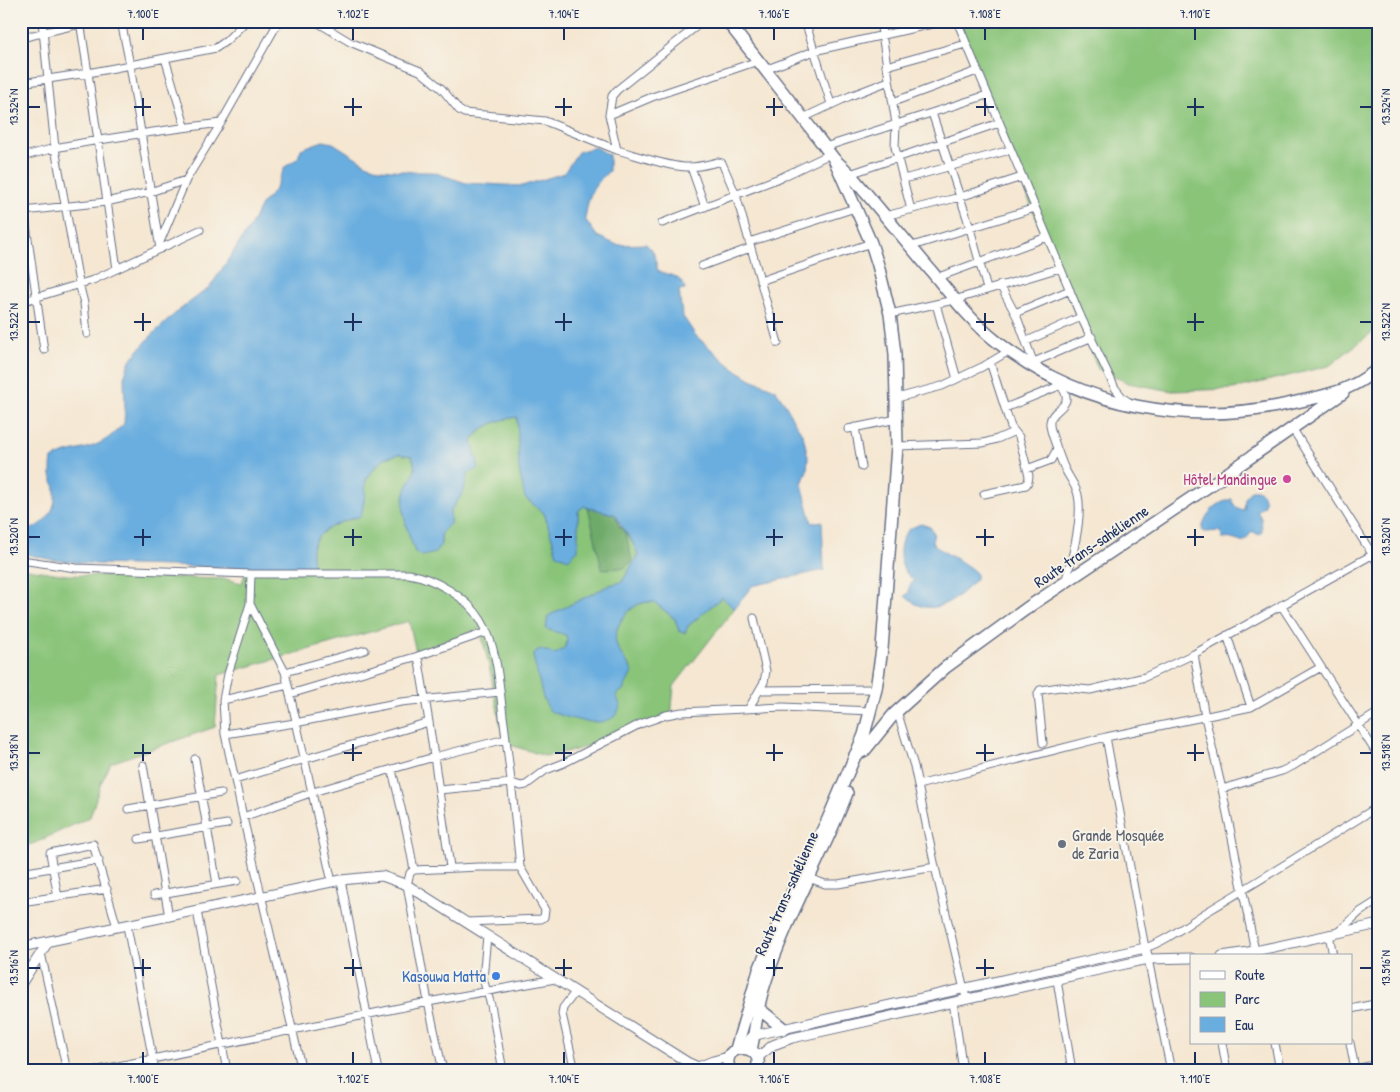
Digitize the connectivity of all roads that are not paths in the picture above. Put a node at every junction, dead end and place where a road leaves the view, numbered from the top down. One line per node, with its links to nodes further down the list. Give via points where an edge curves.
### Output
1 (42, 21): 14 (street)
2 (92, 21): 13 (street)
3 (121, 21): 20 (street)
4 (246, 21): 19 (street, via 216,48)
5 (279, 21): 34 (street)
6 (315, 21): 42 (street, via 350,42 420,71 434,80 464,113 545,121)
7 (703, 21): 32 (street, via 617,90 612,96)
8 (806, 21): 18 (street)
9 (880, 21): 15 (street)
10 (945, 21): 15 (street)
11 (957, 21): 17 (street)
12 (730, 22): 21 (highway)
13 (80, 23): 14 (street); 24 (street)
14 (43, 34): 16 (street); 25 (street)
15 (882, 34): 18 (street); 22 (street)
16 (21, 38)
17 (966, 44): 22 (street); 23 (street)
18 (814, 50): 21 (street); 30 (street)
19 (165, 58): 20 (street); 37 (street)
20 (130, 65): 24 (street); 38 (street)
21 (761, 65): 32 (street, via 652,97); 33 (highway)
22 (886, 66): 26 (street)
23 (977, 71): 28 (street); 29 (street)
24 (88, 73): 25 (street); 39 (street)
25 (47, 79): 27 (street); 41 (street)
26 (889, 80): 29 (street); 30 (street)
27 (21, 83)
28 (987, 95): 31 (street); 35 (street)
29 (893, 102): 36 (street)
30 (831, 104): 33 (street)
31 (932, 113): 36 (street); 40 (street)
32 (609, 115): 42 (street)
33 (803, 118): 44 (highway)
34 (221, 123): 37 (street); 52 (street)
35 (999, 123): 40 (street); 43 (street)
36 (896, 124): 44 (street); 45 (street)
37 (185, 126): 38 (street)
38 (141, 133): 39 (street); 54 (street)
39 (97, 140): 41 (street); 57 (street)
40 (942, 142): 45 (street); 47 (street)
41 (55, 148): 46 (street); 59 (street)
42 (617, 150): 48 (street)
43 (1010, 150): 47 (street); 50 (street)
44 (830, 153): 49 (highway); 55 (street, via 782,178); 60 (highway, Route trans-sahélienne)
45 (897, 156): 49 (street); 51 (street)
46 (21, 157)
47 (950, 166): 51 (street); 56 (street)
48 (691, 167): 55 (street, via 721,162); 58 (street)
49 (850, 174): 64 (highway)
50 (1022, 177): 56 (street); 61 (street)
51 (904, 179): 62 (street)
52 (186, 180): 54 (street); 71 (street)
53 (21, 184): 63 (street)
54 (150, 192): 57 (street); 71 (street)
55 (736, 196): 58 (street); 70 (street)
56 (960, 197): 62 (street); 66 (street)
57 (106, 202): 59 (street); 75 (street)
58 (705, 207): 65 (street)
59 (65, 208): 63 (street); 79 (street)
60 (855, 208): 69 (highway, Route trans-sahélienne); 70 (street)
61 (1034, 208): 66 (street); 68 (street)
62 (912, 210): 64 (street)
63 (23, 212): 83 (street)
64 (885, 216): 72 (highway)
65 (662, 223)
66 (970, 227): 72 (street); 73 (street)
67 (200, 230): 71 (street)
68 (1047, 237): 73 (street); 76 (street)
69 (870, 243): 78 (street); 88 (highway, Route trans-sahélienne)
70 (750, 245): 74 (street); 78 (street)
71 (160, 246): 75 (street)
72 (910, 247): 77 (highway)
73 (979, 262): 77 (street); 81 (street)
74 (702, 266)
75 (117, 268): 79 (street)
76 (1060, 268): 80 (street); 82 (street)
77 (936, 278): 84 (highway)
78 (760, 281): 93 (street)
79 (79, 283): 83 (street); 90 (street)
80 (1000, 285): 81 (street); 87 (street)
81 (987, 289): 84 (street)
82 (1070, 290): 87 (street); 89 (street)
83 (36, 298): 85 (street); 94 (street)
84 (954, 300): 86 (street); 95 (highway)
85 (21, 302)
86 (936, 304): 88 (street); 99 (street)
87 (1015, 313): 92 (street)
88 (890, 314): 102 (highway, Route trans-sahélienne)
89 (1081, 317): 91 (street); 92 (street)
90 (87, 334)
91 (1092, 337): 97 (street); 103 (street, via 1114,388)
92 (1027, 342): 97 (street)
93 (778, 343)
94 (44, 350)
95 (1009, 351): 96 (street); 97 (highway)
96 (990, 362): 99 (street); 104 (street)
97 (1034, 365): 100 (highway)
98 (1379, 369): 101 (highway, Route trans-sahélienne)
99 (957, 379): 102 (street)
100 (1062, 384): 103 (highway); 104 (street); 109 (street, via 1065,403 1050,422)
101 (1353, 386): 103 (highway, via 1300,402 1238,413 1209,414); 106 (highway, Route trans-sahélienne)
102 (897, 398): 105 (highway, Route trans-sahélienne)
103 (1138, 407)
104 (1005, 408): 107 (street)
105 (897, 420): 108 (highway, Route trans-sahélienne); 110 (street, via 851,428)
106 (1292, 428): 113 (street); 117 (highway, Route trans-sahélienne)
107 (1013, 432): 108 (street, via 983,442); 111 (street, via 1018,437)
108 (898, 446): 129 (highway, Route trans-sahélienne, via 886,607)
109 (1057, 449): 111 (street, via 1052,460); 117 (street, via 1076,488 1078,500 1076,533)
110 (862, 467)
111 (1027, 469): 112 (street, via 1026,485)
112 (984, 494)
113 (1376, 553): 115 (street); 119 (street)
114 (21, 560): 116 (street, via 76,568)
115 (1379, 565)
116 (251, 574): 118 (street); 121 (street, via 422,576 466,604)
117 (1064, 583): 138 (highway, Route trans-sahélienne, via 946,667)
118 (250, 604): 127 (street); 133 (street)
119 (1281, 604): 122 (street); 126 (street)
120 (754, 618): 130 (street, via 766,671)
121 (487, 632): 125 (street); 131 (street, via 495,657)
122 (1227, 635): 124 (street); 135 (street)
123 (365, 650): 127 (street)
124 (1194, 654): 140 (street); 147 (street, via 1126,683 1090,690 1060,687 1040,690)
125 (418, 656): 132 (street); 134 (street)
126 (1322, 668): 135 (street); 143 (street)
127 (285, 672): 128 (street)
128 (288, 685): 132 (street); 133 (street)
129 (876, 689): 130 (street); 137 (highway, Route trans-sahélienne)
130 (760, 690): 136 (street)
131 (500, 692): 134 (street); 146 (street)
132 (290, 694): 142 (street)
133 (223, 700): 144 (street)
134 (426, 700): 141 (street); 142 (street, via 381,705)
135 (1251, 707): 140 (street)
136 (749, 708): 137 (street); 156 (street, via 682,712 655,718 546,770 526,785)
137 (871, 711): 148 (highway, Route trans-sahélienne)
138 (897, 711): 148 (highway, Route trans-sahélienne); 157 (street)
139 (1379, 712): 143 (street)
140 (1205, 717): 145 (street); 158 (street)
141 (428, 722): 149 (street); 152 (street)
142 (296, 723): 144 (street); 152 (street)
143 (1359, 725): 150 (street); 158 (street, via 1282,772)
144 (225, 734): 155 (street)
145 (1106, 737): 157 (street); 202 (street)
146 (506, 739): 149 (street); 156 (street)
147 (1043, 744)
148 (859, 753): 178 (highway, Route trans-sahélienne)
149 (434, 757): 154 (street); 159 (street)
150 (1379, 757)
151 (195, 759): 162 (street)
152 (304, 759): 155 (street); 160 (street)
153 (143, 765): 163 (street)
154 (392, 770): 160 (street); 176 (street)
155 (235, 780): 166 (street)
156 (512, 782): 159 (street); 173 (street)
157 (918, 785): 174 (street)
158 (1222, 789): 184 (street)
159 (440, 790): 172 (street)
160 (313, 792): 166 (street); 180 (street)
161 (221, 794): 162 (street)
162 (202, 796): 163 (street); 168 (street)
163 (150, 805): 165 (street); 169 (street)
164 (1379, 806): 184 (street)
165 (128, 809)
166 (243, 818): 188 (street)
167 (227, 824): 168 (street)
168 (208, 828): 169 (street); 181 (street)
169 (155, 836): 170 (street); 185 (street)
170 (139, 839)
171 (99, 860): 175 (street); 175 (street, via 95,845 91,843 52,851 49,854); 183 (street)
172 (450, 867): 173 (street); 176 (street)
173 (520, 867): 193 (street, via 544,910 544,918)
174 (935, 867): 178 (street, via 838,884 825,884); 213 (street)
175 (52, 868): 177 (street); 187 (street)
176 (414, 870): 182 (street)
177 (21, 873)
178 (805, 877): 217 (highway, Route trans-sahélienne); 229 (highway, Route trans-sahélienne, via 790,897 759,970)
179 (237, 881): 181 (street)
180 (336, 881): 182 (street, via 382,876); 188 (street); 219 (street)
181 (217, 884): 185 (street)
182 (407, 885): 193 (street); 214 (street)
183 (107, 889): 187 (street); 196 (street)
184 (1243, 891): 202 (street, via 1160,944); 204 (street)
185 (165, 894): 186 (street); 192 (street)
186 (154, 895)
187 (58, 897): 190 (street)
188 (261, 898): 191 (street); 221 (street)
189 (1379, 900): 197 (street)
190 (21, 902)
191 (197, 911): 192 (street); 226 (street)
192 (169, 917): 195 (street)
193 (467, 922): 199 (street)
194 (1379, 924): 197 (street)
195 (127, 926): 196 (street); 228 (street)
196 (117, 927): 200 (street)
197 (1338, 932): 198 (street)
198 (1328, 934): 204 (street); 205 (street)
199 (488, 936): 208 (street); 211 (street, via 483,970)
200 (48, 942): 201 (street); 203 (street)
201 (21, 947)
202 (1145, 948): 207 (street); 213 (street)
203 (41, 953): 210 (street); 233 (street)
204 (1256, 954)
205 (1333, 954)
206 (1190, 958): 207 (street)
207 (1148, 959): 209 (street); 246 (street)
208 (555, 979): 211 (street); 212 (street)
209 (1057, 980): 213 (street); 245 (street)
210 (21, 984)
211 (487, 991): 214 (street); 240 (street)
212 (576, 991): 232 (street); 241 (street, via 562,1014)
213 (965, 994): 215 (street); 220 (street)
214 (428, 1002): 219 (street); 239 (street)
215 (952, 1002): 227 (street, via 780,1042); 244 (street)
216 (1379, 1003): 218 (street)
217 (758, 1008): 220 (highway); 222 (highway, Route trans-sahélienne)
218 (1352, 1009)
219 (367, 1016): 221 (street); 238 (street)
220 (784, 1029): 222 (street)
221 (294, 1030): 226 (street); 237 (street)
222 (754, 1036): 227 (highway, Route trans-sahélienne); 229 (street)
223 (1222, 1044): 247 (street)
224 (1275, 1044): 248 (street)
225 (1350, 1044): 231 (street)
226 (222, 1045): 228 (street); 236 (street)
227 (754, 1054): 229 (highway, via 743,1048); 243 (highway, Route trans-sahélienne, via 758,1063)
228 (153, 1058): 234 (street); 235 (street)
229 (731, 1062): 232 (street, via 713,1061); 242 (street)
230 (1379, 1064): 231 (street)
231 (1356, 1068): 249 (street)
232 (702, 1069)
233 (67, 1071)
234 (94, 1071)
235 (156, 1071)
236 (227, 1071)
237 (302, 1071)
238 (378, 1071)
239 (443, 1071)
240 (503, 1071)
241 (575, 1071)
242 (716, 1071)
243 (756, 1071)
244 (963, 1071)
245 (1072, 1071)
246 (1172, 1071)
247 (1227, 1071)
248 (1280, 1071)
249 (1345, 1071)

